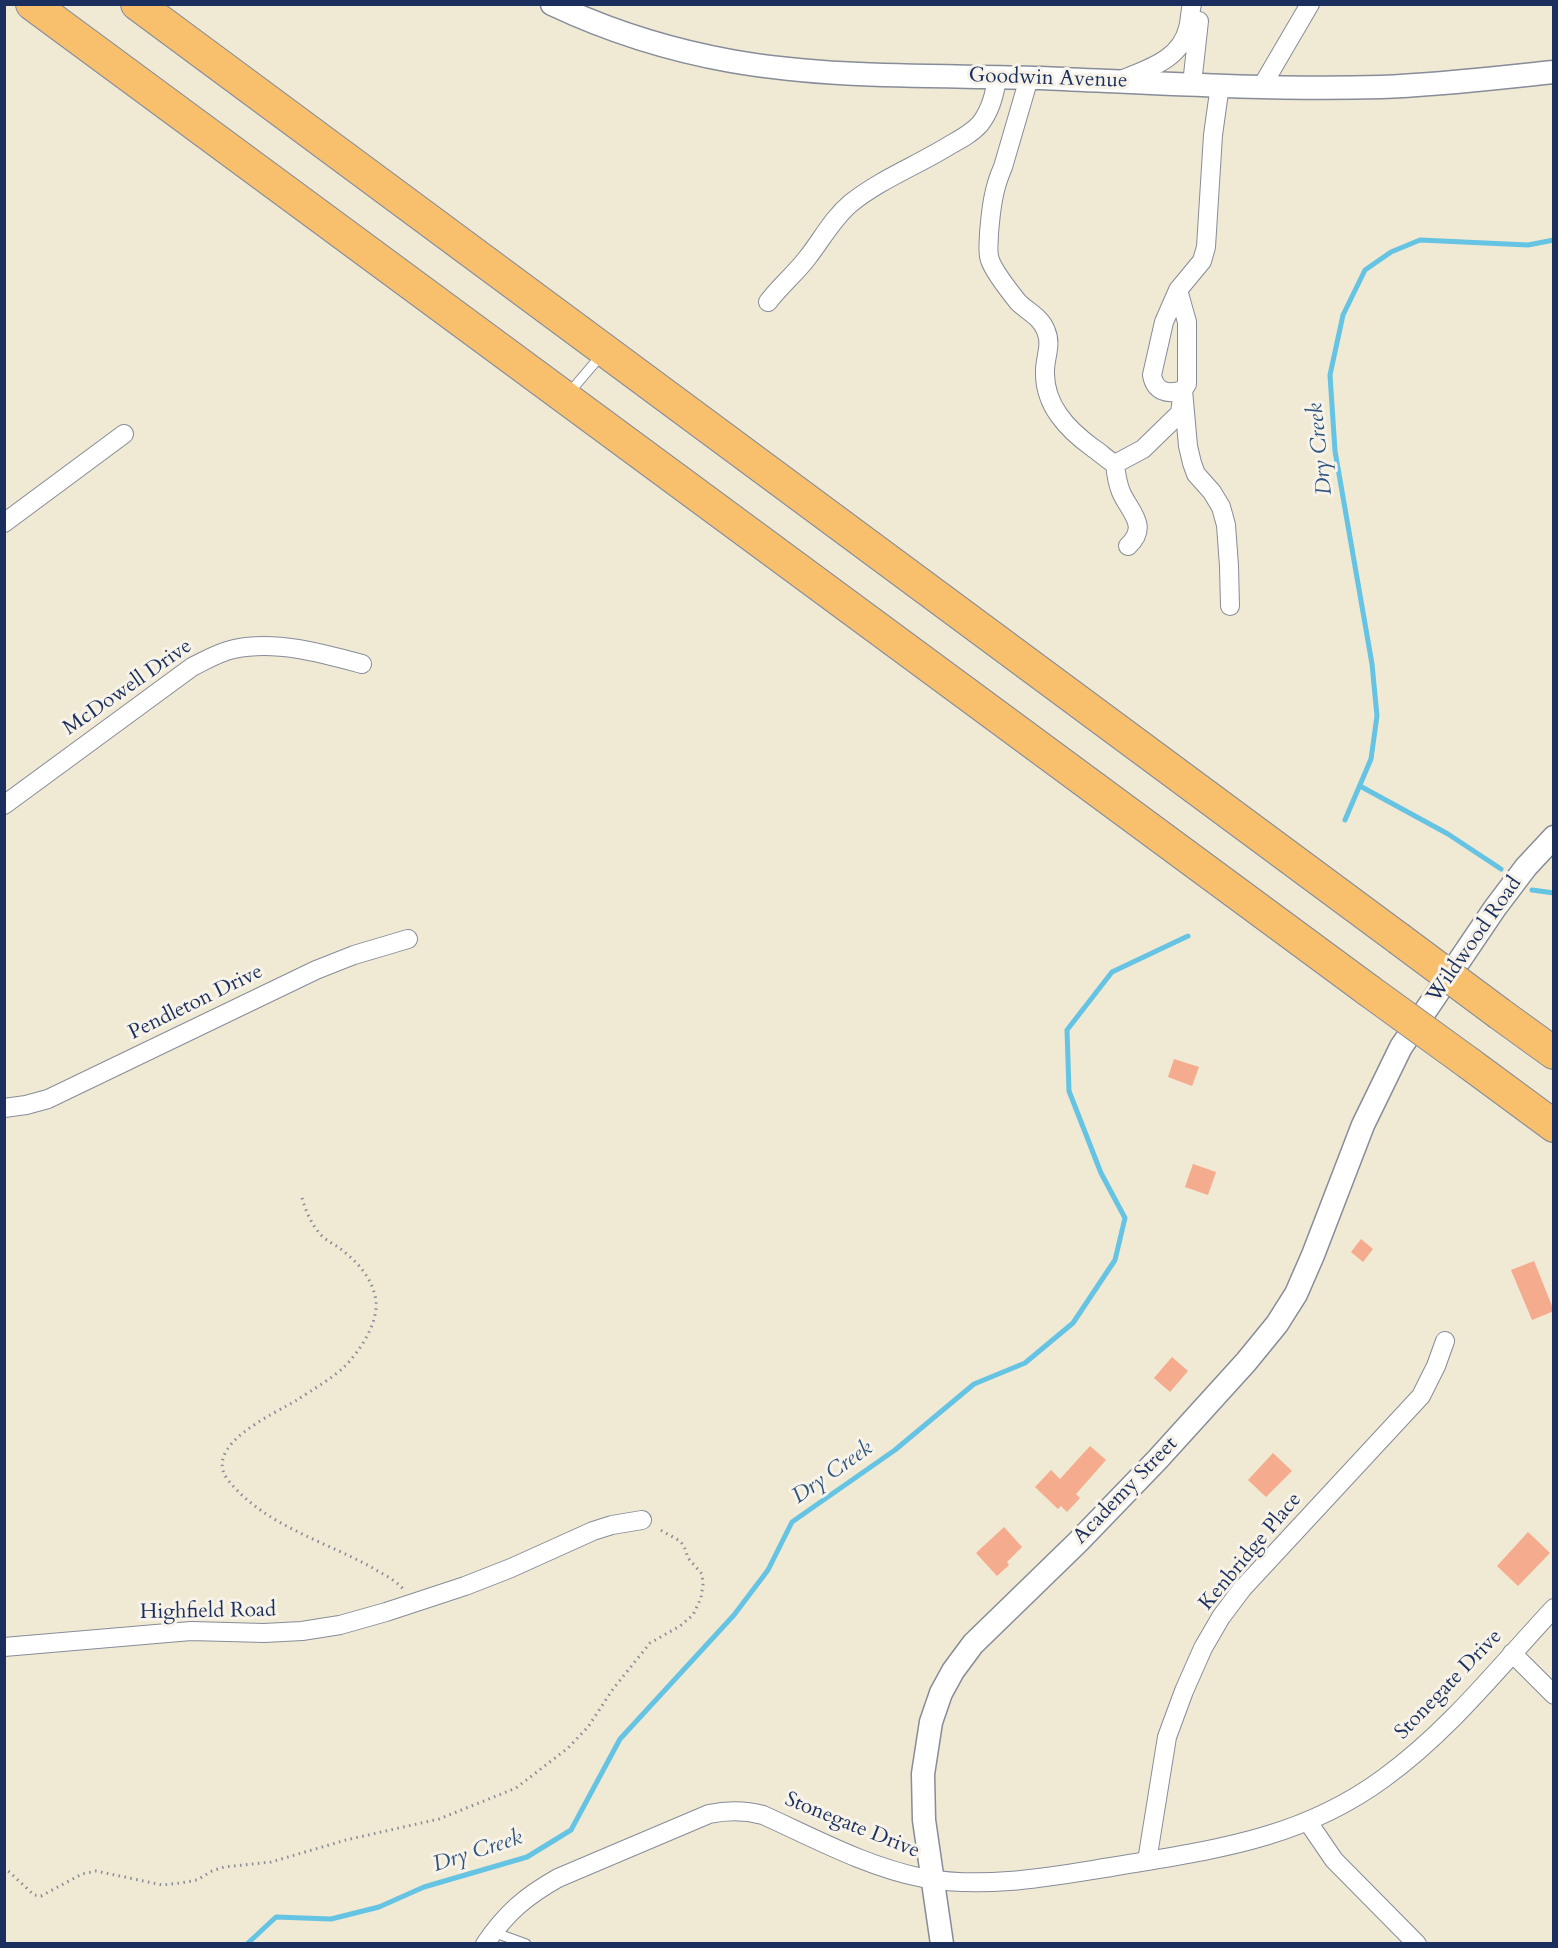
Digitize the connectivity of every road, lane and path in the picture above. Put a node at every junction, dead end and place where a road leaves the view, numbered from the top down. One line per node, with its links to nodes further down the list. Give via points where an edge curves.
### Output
1 (137, 4): 16 (highway)
2 (552, 4): 8 (street, Goodwin Avenue, via 631,36 731,62 843,73)
3 (1191, 4): 10 (street, via 1188,29 1175,52 1163,62)
4 (1201, 4): 11 (street)
5 (1310, 4): 13 (street)
6 (36, 8): 18 (highway)
7 (1554, 72): 13 (street, Goodwin Avenue, via 1415,86)
8 (997, 77): 9 (street, Goodwin Avenue); 15 (street, via 989,110 969,134 871,188 850,204)
9 (1029, 78): 10 (street, Goodwin Avenue); 20 (street, via 992,199 990,261 1047,333 1045,386 1050,403 1080,439)
10 (1117, 81): 11 (street, Goodwin Avenue)
11 (1192, 84): 12 (street, Goodwin Avenue)
12 (1220, 85): 13 (street, Goodwin Avenue); 14 (street, via 1206,246 1202,261)
13 (1262, 86)
14 (1178, 290): 17 (street, via 1186,322 1187,384); 17 (street, via 1164,322 1152,375 1157,388 1166,393)
15 (768, 302)
16 (605, 351): 18 (lane); 29 (highway, bridge)
17 (1183, 390): 20 (street, via 1180,413 1143,449); 23 (street, via 1192,463 1221,507 1226,525)
18 (565, 398): 31 (highway, bridge)
19 (124, 434): 21 (street)
20 (1115, 464): 22 (street, via 1122,494 1138,526)
21 (4, 523)
22 (1128, 546)
23 (1230, 606)
24 (362, 664): 25 (street, McDowell Drive, via 295,649 256,646 212,656)
25 (4, 805)
26 (1554, 837): 28 (street, Wildwood Road, via 1495,908)
27 (408, 939): 30 (street, Pendleton Drive, via 316,970 48,1100)
28 (1401, 1047): 43 (street, Academy Street, via 1363,1125 1296,1294 1277,1324 1158,1459 973,1644 953,1671 941,1693 926,1743 924,1820)
29 (1554, 1053)
30 (4, 1108)
31 (1554, 1125)
32 (302, 1198): 35 (path, via 315,1228 367,1276 375,1291 375,1316 360,1348 345,1366 237,1438 224,1458 223,1468 226,1478 266,1514 294,1532 354,1557 397,1582)
33 (1445, 1341): 41 (street, Kenbridge Place, via 1421,1396 1242,1589 1203,1648 1167,1737)
34 (642, 1520): 35 (street, Highfield Road, via 593,1531 511,1568); 42 (path, via 680,1540 688,1558 702,1574 701,1598 693,1615 650,1643 568,1748 516,1788 439,1819 271,1862 224,1867 181,1884 162,1885 96,1871 82,1874 41,1896 34,1895)
35 (410, 1604): 37 (street, Highfield Road, via 340,1625 302,1631 191,1631)
36 (1554, 1608): 38 (street, Stonegate Drive)
37 (4, 1647)
38 (1512, 1653): 39 (street); 40 (street, Stonegate Drive, via 1448,1724 1416,1753 1383,1779)
39 (1554, 1695)
40 (1308, 1822): 41 (street, Stonegate Drive, via 1229,1847); 47 (street, via 1334,1860)
41 (1148, 1861): 43 (street, Stonegate Drive, via 1028,1880 958,1883)
42 (4, 1867)
43 (932, 1879): 44 (street, Stonegate Drive, via 878,1865 763,1815 728,1810 709,1814 558,1878 518,1904); 46 (street, Academy Street)
44 (489, 1938): 45 (lane)
45 (526, 1944)
46 (942, 1944)
47 (1417, 1944)

